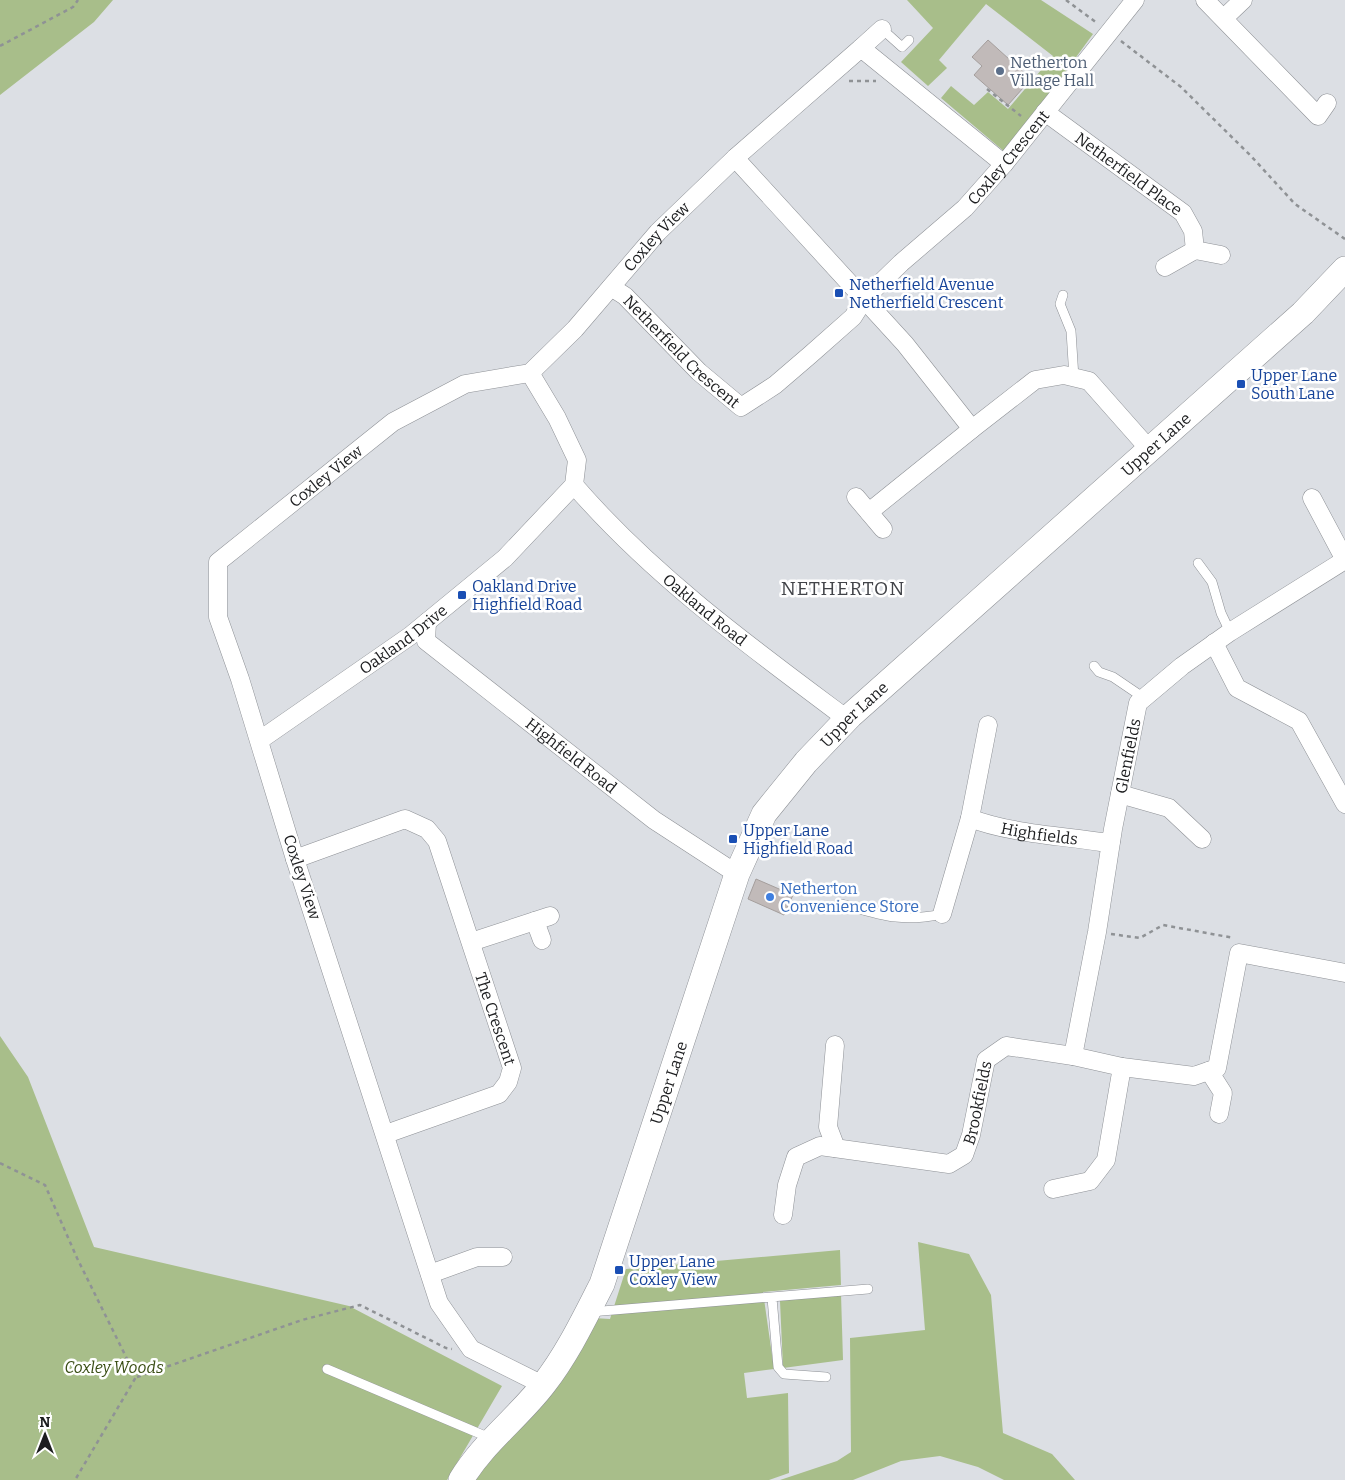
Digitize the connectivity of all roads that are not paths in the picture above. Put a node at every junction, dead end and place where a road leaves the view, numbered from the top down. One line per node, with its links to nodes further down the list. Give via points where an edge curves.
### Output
1 (1135, 0): 9 (street, Coxley Crescent)
2 (1205, 0): 4 (street)
3 (1243, 0): 4 (street)
4 (1224, 18): 8 (street, via 1318,116)
5 (882, 29): 6 (lane, via 902,47); 7 (street, Coxley View)
6 (909, 40)
7 (861, 48): 10 (street, Coxley View); 11 (street)
8 (1327, 103)
9 (1045, 112): 11 (street, Coxley Crescent); 12 (street, Netherfield Place, via 1183,213 1193,231)
10 (735, 158): 16 (street, Coxley View, via 658,232); 18 (street)
11 (1004, 164): 18 (street, Coxley Crescent, via 965,208)
12 (1195, 250): 13 (street); 14 (street)
13 (1221, 255)
14 (1165, 267)
15 (1345, 269): 22 (main road, Upper Lane, via 1303,313)
16 (611, 287): 18 (street, Netherfield Crescent, via 625,296 699,372 741,407 775,385 810,355 853,317); 19 (street, Coxley View, via 575,329)
17 (1063, 295): 20 (lane, via 1060,304 1071,331)
18 (865, 298): 21 (street)
19 (530, 373): 23 (street, via 557,418 576,460); 37 (street, Coxley View, via 465,384 393,422 218,562 218,616)
20 (1074, 378): 21 (street, via 1064,375 1035,380); 22 (street, via 1089,381)
21 (972, 429): 26 (street)
22 (1150, 450): 35 (main road, Upper Lane)
23 (574, 485): 30 (street, Oakland Drive, via 505,558); 35 (street, Oakland Road, via 639,553 730,632 839,713)
24 (856, 497): 26 (street)
25 (1312, 498): 28 (street)
26 (869, 512): 27 (street)
27 (884, 529)
28 (1345, 560): 31 (street, Glenfields)
29 (1198, 563): 31 (lane, via 1212,582)
30 (427, 622): 37 (street, Oakland Drive); 44 (street, Highfield Road, via 426,641 654,820)
31 (1230, 632): 32 (street, Glenfields)
32 (1214, 643): 34 (street, Glenfields); 39 (street, via 1237,688 1299,721)
33 (1094, 666): 34 (lane)
34 (1144, 698): 38 (street, Glenfields, via 1138,703)
35 (850, 716): 44 (main road, Upper Lane, via 806,762 764,814)
36 (988, 725): 40 (street)
37 (260, 740): 43 (street, Coxley View)
38 (1120, 794): 41 (street, via 1169,808); 42 (street, Glenfields)
39 (1345, 804)
40 (970, 818): 42 (street, Highfields, via 1031,831); 46 (street)
41 (1202, 839)
42 (1111, 841): 51 (street, Glenfields, via 1098,932)
43 (296, 859): 48 (street, The Crescent, via 405,819 426,829 437,841); 55 (street, Coxley View)
44 (737, 874): 63 (main road, Upper Lane, via 608,1271)
45 (842, 904): 46 (lane, via 895,918 927,918)
46 (942, 914)
47 (542, 940): 48 (street, via 543,919)
48 (471, 942): 55 (street, The Crescent, via 512,1068 508,1082 499,1094)
49 (1345, 973): 53 (street, via 1239,954 1216,1068)
50 (835, 1045): 56 (street, via 828,1127)
51 (1073, 1056): 52 (street, Brookfields); 56 (street, Brookfields, via 1006,1046 986,1060 964,1155 949,1164)
52 (1122, 1067): 53 (street, Brookfields, via 1194,1076); 57 (street, via 1106,1160 1090,1181)
53 (1209, 1071): 54 (street, via 1223,1093)
54 (1219, 1114)
55 (386, 1134): 60 (street, Coxley View)
56 (836, 1148): 58 (street, Brookfields, via 814,1148 796,1157 787,1185)
57 (1053, 1189)
58 (783, 1215)
59 (503, 1257): 60 (street, via 477,1257)
60 (430, 1274): 66 (street, Coxley View, via 440,1303 471,1349)
61 (868, 1289): 62 (lane)
62 (772, 1298): 63 (lane); 65 (lane, via 778,1367 784,1374)
63 (588, 1312): 66 (main road, Upper Lane, via 570,1348)
64 (327, 1369): 67 (lane)
65 (826, 1377)
66 (543, 1385): 67 (main road, Upper Lane)
67 (492, 1439): 68 (main road, Upper Lane, via 472,1461)
68 (461, 1480)

